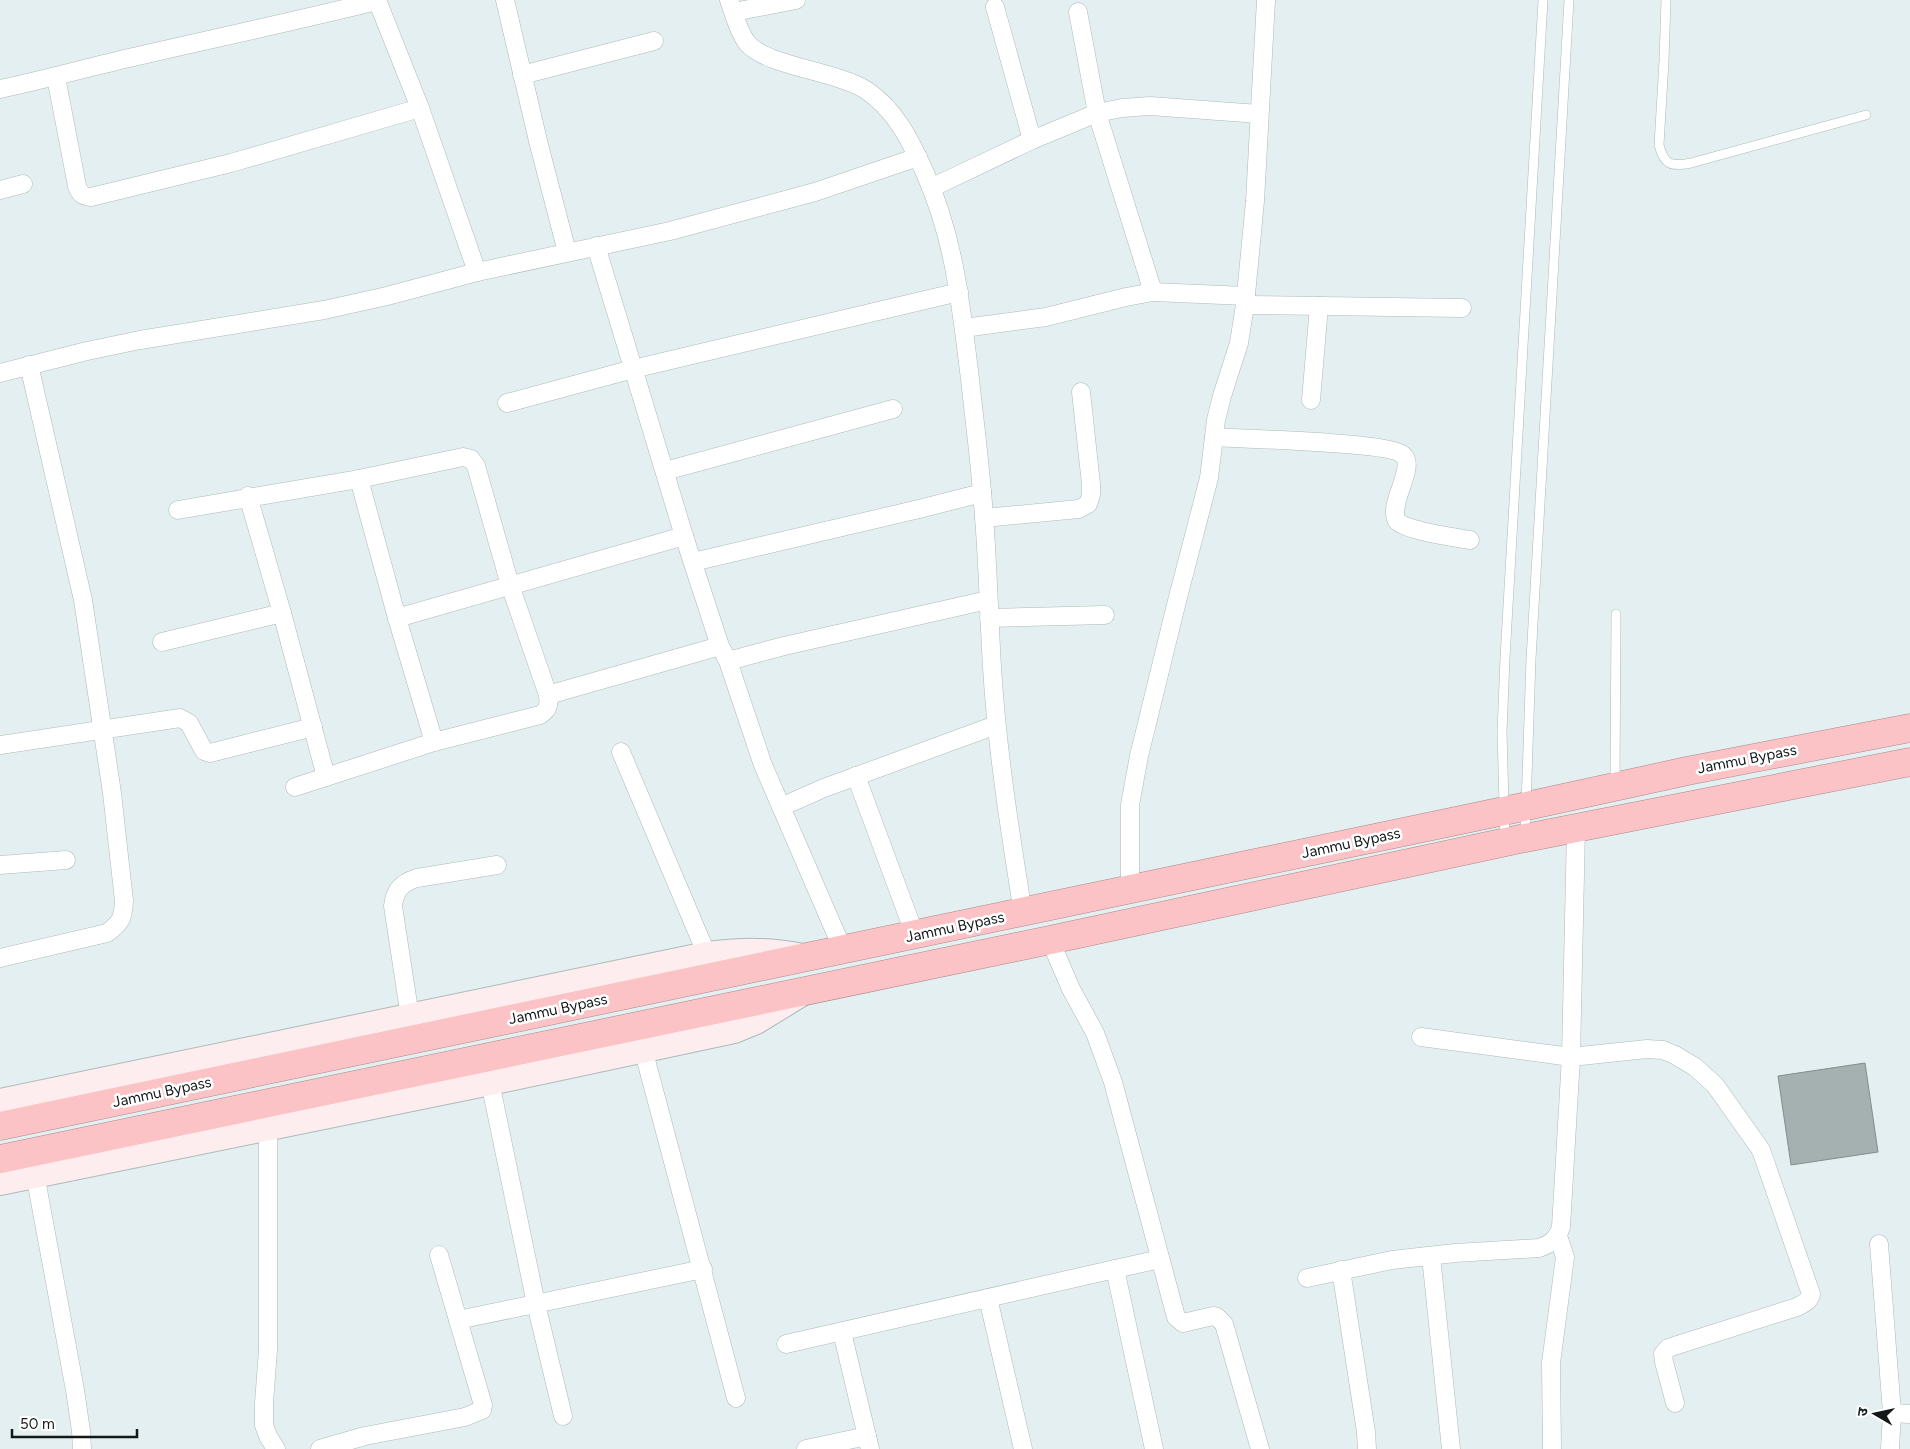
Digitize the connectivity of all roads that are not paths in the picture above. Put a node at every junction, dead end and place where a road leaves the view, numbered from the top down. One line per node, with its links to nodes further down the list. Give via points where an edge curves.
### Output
1 (377, 0): 13 (street); 15 (street)
2 (505, 0): 12 (street)
3 (796, 0): 8 (street)
4 (1266, 0): 17 (street)
5 (1543, 0): 73 (lane, via 1502,732)
6 (1570, 0): 73 (lane, via 1531,659)
7 (1666, 0): 18 (lane, via 1659,145 1662,158 1669,163 1691,163)
8 (732, 6): 20 (street, via 748,44 761,54 836,77 865,90 888,108)
9 (995, 7): 19 (street)
10 (1078, 12): 16 (street)
11 (654, 41): 12 (street)
12 (522, 75): 25 (street)
13 (56, 77): 14 (street); 15 (street, via 77,186 84,196 91,197 231,163)
14 (0, 89)
15 (420, 108): 26 (street)
16 (1097, 114): 17 (street, via 1150,106); 19 (street); 28 (street)
17 (1259, 114): 29 (street, via 1255,202)
18 (1866, 115)
19 (1032, 140): 22 (street)
20 (918, 157): 22 (street); 24 (street, via 741,213)
21 (23, 184): 23 (street)
22 (932, 188): 27 (street, via 950,245)
23 (0, 190)
24 (596, 246): 25 (street); 34 (street)
25 (567, 252): 26 (street)
26 (477, 272): 33 (street, via 324,310 140,340)
27 (959, 292): 32 (street); 34 (street)
28 (1152, 292): 29 (street); 32 (street, via 1046,317)
29 (1245, 300): 30 (street); 40 (street, via 1239,343 1222,396)
30 (1319, 306): 31 (street); 37 (street)
31 (1462, 308)
32 (964, 328): 43 (street)
33 (29, 365): 35 (street); 62 (street, via 82,600)
34 (632, 369): 38 (street); 41 (street)
35 (0, 372)
36 (1081, 392): 46 (street, via 1091,484 1088,504 1079,509)
37 (1311, 400)
38 (507, 403)
39 (893, 409): 41 (street)
40 (1214, 437): 48 (street, via 1355,445 1390,449 1403,454 1407,467 1395,508 1397,520 1402,526); 79 (street, via 1210,478 1160,666 1131,797)
41 (665, 471): 47 (street)
42 (359, 479): 44 (street); 50 (street, via 463,457 471,459 476,466); 55 (street)
43 (982, 492): 46 (street); 49 (street)
44 (248, 496): 45 (street); 52 (street)
45 (178, 510)
46 (984, 518): 51 (street)
47 (684, 536): 49 (street); 50 (street)
48 (1470, 540)
49 (693, 562): 58 (street)
50 (510, 585): 55 (street); 59 (street)
51 (988, 600): 56 (street); 58 (street, via 784,646)
52 (282, 613): 57 (street); 61 (street)
53 (1616, 614): 71 (lane)
54 (1104, 615): 56 (street)
55 (396, 618): 64 (street)
56 (989, 618): 60 (street)
57 (162, 642)
58 (724, 653): 59 (street); 72 (street)
59 (548, 695): 64 (street, via 549,705 540,715)
60 (996, 725): 68 (street); 80 (street)
61 (313, 727): 62 (street, via 210,753 204,751 189,723 180,718); 69 (street)
62 (103, 728): 65 (street); 85 (street, via 120,855 123,914 118,925 107,933)
63 (1910, 728): 71 (highway, Jammu Bypass)
64 (434, 742): 69 (street)
65 (0, 745)
66 (622, 752): 84 (street)
67 (1910, 762): 74 (highway, Jammu Bypass)
68 (856, 776): 72 (street); 81 (street)
69 (326, 777): 70 (street)
70 (295, 787)
71 (1615, 787): 73 (highway, Jammu Bypass)
72 (781, 807): 83 (street)
73 (1515, 809): 75 (lane); 75 (lane); 79 (highway, Jammu Bypass)
74 (1576, 828): 75 (highway, Jammu Bypass); 91 (street)
75 (1515, 840): 82 (highway, Jammu Bypass)
76 (66, 860): 78 (street)
77 (497, 864): 88 (street, via 417,878 406,882 394,896)
78 (0, 865)
79 (1130, 890): 80 (highway, Jammu Bypass)
80 (1023, 912): 81 (highway, Jammu Bypass)
81 (915, 935): 83 (highway, Jammu Bypass)
82 (1050, 940): 87 (highway, Jammu Bypass); 103 (street, via 1105,1057)
83 (843, 950): 86 (highway, Jammu Bypass)
84 (706, 955): 86 (street, via 771,951); 88 (street)
85 (0, 958)
86 (807, 958): 94 (highway, Jammu Bypass)
87 (805, 991): 90 (street, via 756,1021 734,1030); 96 (highway, Jammu Bypass)
88 (410, 1017): 93 (street)
89 (1421, 1038): 91 (street)
90 (643, 1049): 92 (street); 104 (street)
91 (1571, 1057): 99 (street); 114 (street, via 1663,1050 1695,1067 1715,1085 1762,1150 1811,1294 1808,1302 1797,1307 1668,1348 1664,1362)
92 (490, 1082): 95 (street); 109 (street)
93 (0, 1102)
94 (0, 1126)
95 (268, 1127): 97 (street); 120 (street, via 268,1350 264,1425)
96 (0, 1159)
97 (35, 1174): 98 (street); 119 (street, via 76,1390)
98 (0, 1182)
99 (1558, 1236): 102 (street, via 1539,1248); 128 (street, via 1565,1257 1550,1363)
100 (1879, 1244): 115 (street)
101 (439, 1255): 110 (street)
102 (1432, 1256): 106 (street); 127 (street)
103 (1160, 1259): 105 (street); 125 (street, via 1177,1320 1183,1323 1213,1316 1224,1324)
104 (703, 1269): 109 (street); 113 (street)
105 (1115, 1269): 108 (street); 124 (street)
106 (1341, 1270): 107 (street); 126 (street)
107 (1307, 1278)
108 (988, 1298): 111 (street); 123 (street)
109 (536, 1304): 110 (street); 117 (street)
110 (458, 1320): 121 (street, via 482,1410 465,1417 365,1436)
111 (842, 1332): 112 (street); 118 (street)
112 (786, 1344)
113 (736, 1398)
114 (1675, 1402)
115 (1892, 1413): 116 (street); 129 (street)
116 (1910, 1414)
117 (563, 1416)
118 (868, 1442): 122 (street)
119 (82, 1449)
120 (276, 1449)
121 (320, 1449)
122 (806, 1449)
123 (1022, 1449)
124 (1154, 1449)
125 (1260, 1449)
126 (1367, 1449)
127 (1451, 1449)
128 (1552, 1449)
129 (1890, 1449)

